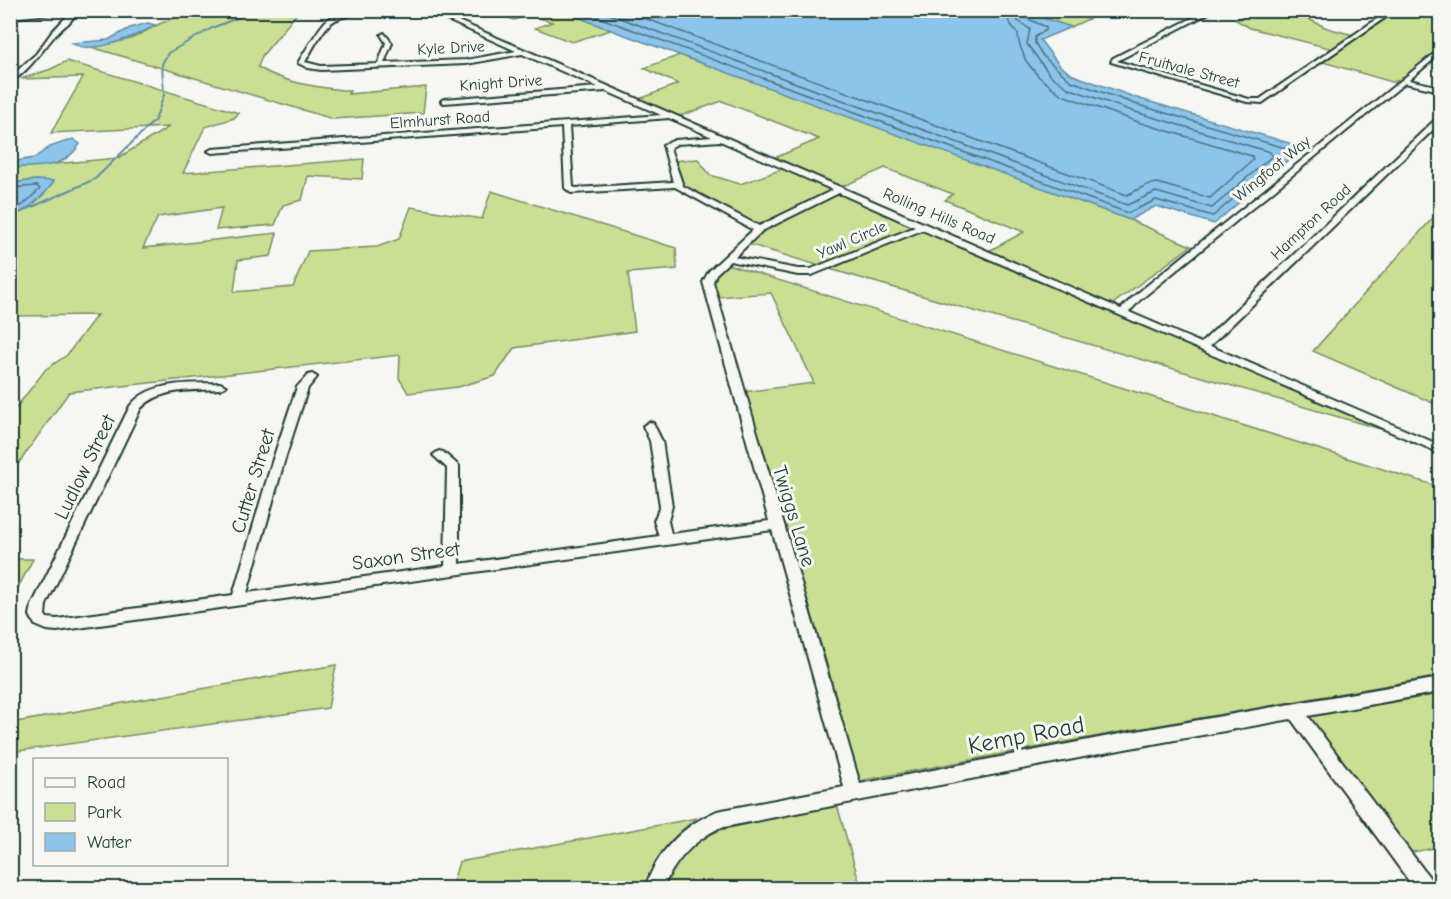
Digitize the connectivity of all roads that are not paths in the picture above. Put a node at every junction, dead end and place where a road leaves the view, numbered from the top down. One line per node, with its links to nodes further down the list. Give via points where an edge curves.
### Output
1 (422, 10): 10 (street, Kyle Drive, via 333,18 301,63 321,68)
2 (427, 10): 9 (street, Rolling Hills Road)
3 (1213, 10): 4 (street, Fruitvale Street, via 1114,61 1258,101)
4 (1394, 10)
5 (75, 11): 6 (street); 11 (street)
6 (10, 16)
7 (384, 34): 10 (street, Kyle Drive, via 389,43)
8 (1440, 51): 12 (street, Wingfoot Way)
9 (521, 52): 10 (street, Kyle Drive, via 466,62); 13 (street, Rolling Hills Road)
10 (381, 64)
11 (10, 81)
12 (1405, 81): 14 (street); 26 (street, Wingfoot Way)
13 (607, 89): 15 (street, Knight Drive); 16 (street, Rolling Hills Road)
14 (1440, 89)
15 (444, 101)
16 (670, 117): 18 (street, Elmhurst Road); 19 (street, Rolling Hills Road)
17 (1440, 120): 27 (street, Hampton Road)
18 (565, 124): 20 (street, Elmhurst Road); 21 (street, via 569,188 574,191)
19 (720, 139): 21 (street, via 675,142 666,147); 22 (street, Rolling Hills Road)
20 (212, 151)
21 (677, 184): 24 (street)
22 (838, 190): 23 (street, Rolling Hills Road); 24 (street)
23 (922, 227): 25 (street, Yawl Circle, via 812,272); 26 (street, Rolling Hills Road)
24 (759, 229): 25 (street)
25 (727, 258): 33 (street, Twiggs Lane, via 708,282)
26 (1123, 312): 27 (street, Rolling Hills Road)
27 (1203, 347): 31 (street, Rolling Hills Road)
28 (312, 377): 36 (street, Cutter Street, via 299,397)
29 (220, 386): 37 (street, Ludlow Street, via 159,392 136,406 39,605 36,614)
30 (649, 426): 34 (street, via 656,441 666,506 661,521)
31 (1440, 449)
32 (439, 455): 35 (street, via 453,466)
33 (776, 525): 34 (street, Saxon Street); 40 (street, Twiggs Lane)
34 (666, 539): 35 (street, Saxon Street)
35 (452, 570): 36 (street, Saxon Street)
36 (238, 601): 37 (street, Saxon Street)
37 (42, 624)
38 (1440, 685): 39 (street, Kemp Road)
39 (1294, 711): 40 (street, Kemp Road); 42 (street)
40 (854, 792): 41 (street, Kemp Road, via 717,820 701,827 670,854)
41 (654, 888)
42 (1425, 888)

